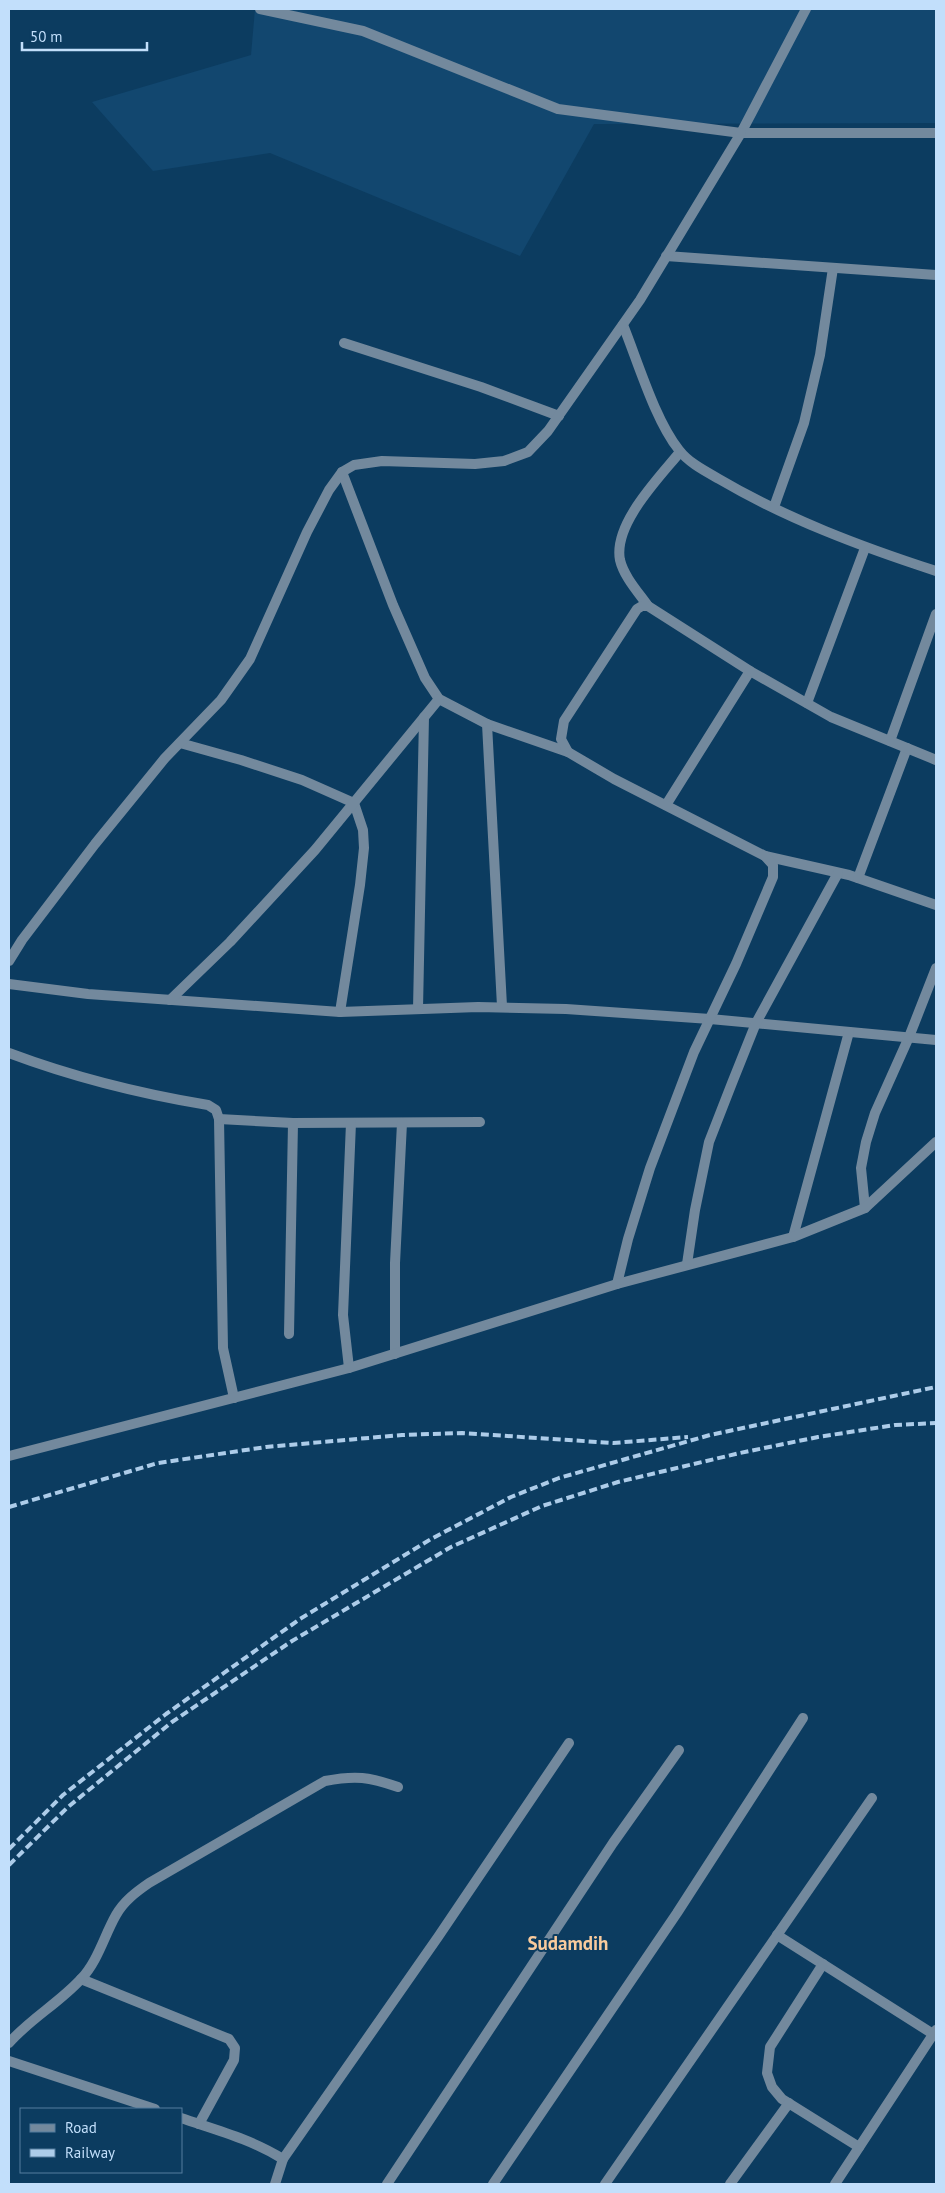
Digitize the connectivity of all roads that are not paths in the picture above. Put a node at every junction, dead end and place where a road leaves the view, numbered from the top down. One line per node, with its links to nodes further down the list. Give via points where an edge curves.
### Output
1 (260, 9): 3 (street, via 363,31 558,108)
2 (806, 9): 3 (street)
3 (741, 133): 4 (street); 5 (street)
4 (936, 133)
5 (666, 256): 6 (street); 8 (street)
6 (833, 268): 7 (street); 13 (street, via 820,355 804,423)
7 (936, 274)
8 (622, 325): 10 (street); 11 (street, via 668,434)
9 (344, 343): 10 (street)
10 (559, 416): 12 (street, via 528,452 504,461 475,464 382,462 354,465)
11 (680, 452): 13 (street, via 715,477); 16 (street, via 644,497 626,525 619,546 620,562)
12 (342, 472): 19 (street, via 417,660); 24 (street, via 307,532 250,659 221,700)
13 (774, 507): 14 (street)
14 (865, 548): 15 (street); 20 (street)
15 (936, 571)
16 (648, 606): 18 (street); 26 (street, via 637,609 564,721 561,739)
17 (936, 614): 23 (street)
18 (750, 671): 20 (street); 29 (street)
19 (439, 699): 21 (street); 22 (street)
20 (807, 703): 23 (street, via 831,717)
21 (424, 717): 28 (street); 39 (street)
22 (487, 724): 26 (street); 38 (street)
23 (890, 741): 25 (street)
24 (180, 743): 28 (street, via 302,780); 34 (street, via 95,844)
25 (907, 748): 27 (street); 32 (street)
26 (568, 752): 29 (street)
27 (936, 760)
28 (354, 803): 37 (street, via 230,942); 40 (street, via 364,830 364,848)
29 (666, 805): 30 (street)
30 (765, 856): 31 (street); 41 (street, via 773,865 773,878)
31 (838, 872): 32 (street); 42 (street)
32 (858, 878): 33 (street)
33 (936, 905)
34 (9, 961)
35 (936, 968): 44 (street)
36 (9, 984): 37 (street)
37 (170, 1000): 40 (street)
38 (502, 1006): 39 (street); 41 (street)
39 (418, 1009): 40 (street)
40 (340, 1012)
41 (710, 1019): 42 (street); 56 (street, via 694,1052 650,1168)
42 (756, 1023): 43 (street); 55 (street, via 709,1142)
43 (849, 1032): 44 (street); 54 (street)
44 (909, 1037): 45 (street); 53 (street, via 875,1112 866,1142 861,1168)
45 (936, 1040)
46 (9, 1053): 47 (street, via 51,1069 208,1106 216,1110)
47 (219, 1119): 49 (street); 60 (street, via 222,1348)
48 (480, 1122): 51 (street)
49 (293, 1123): 50 (street); 57 (street)
50 (352, 1123): 51 (street); 59 (street, via 343,1315)
51 (402, 1123): 58 (street, via 395,1262)
52 (936, 1142): 53 (street)
53 (865, 1208): 54 (street)
54 (793, 1237): 55 (street)
55 (687, 1264): 56 (street)
56 (617, 1284): 58 (street)
57 (289, 1334)
58 (396, 1354): 59 (street)
59 (349, 1368): 60 (street)
60 (234, 1398): 61 (street)
61 (9, 1456)
62 (804, 1718): 81 (street, via 677,1913)
63 (569, 1743): 78 (street)
64 (679, 1750): 80 (street)
65 (398, 1787): 69 (street, via 372,1778 346,1776 325,1781 149,1883 116,1914 92,1965)
66 (872, 1798): 67 (street)
67 (777, 1935): 68 (street); 82 (street)
68 (824, 1964): 70 (street); 73 (street, via 770,2047 767,2073 772,2087)
69 (81, 1979): 71 (street); 76 (street, via 229,2038 236,2048 234,2060)
70 (935, 2032): 77 (street)
71 (9, 2043)
72 (9, 2061): 74 (street)
73 (789, 2104): 77 (street); 83 (street)
74 (152, 2108)
75 (182, 2118): 76 (street)
76 (198, 2124): 78 (street, via 263,2147)
77 (860, 2147): 84 (street)
78 (283, 2159): 79 (street)
79 (275, 2184)
80 (387, 2184)
81 (493, 2184)
82 (605, 2184)
83 (730, 2184)
84 (835, 2184)

